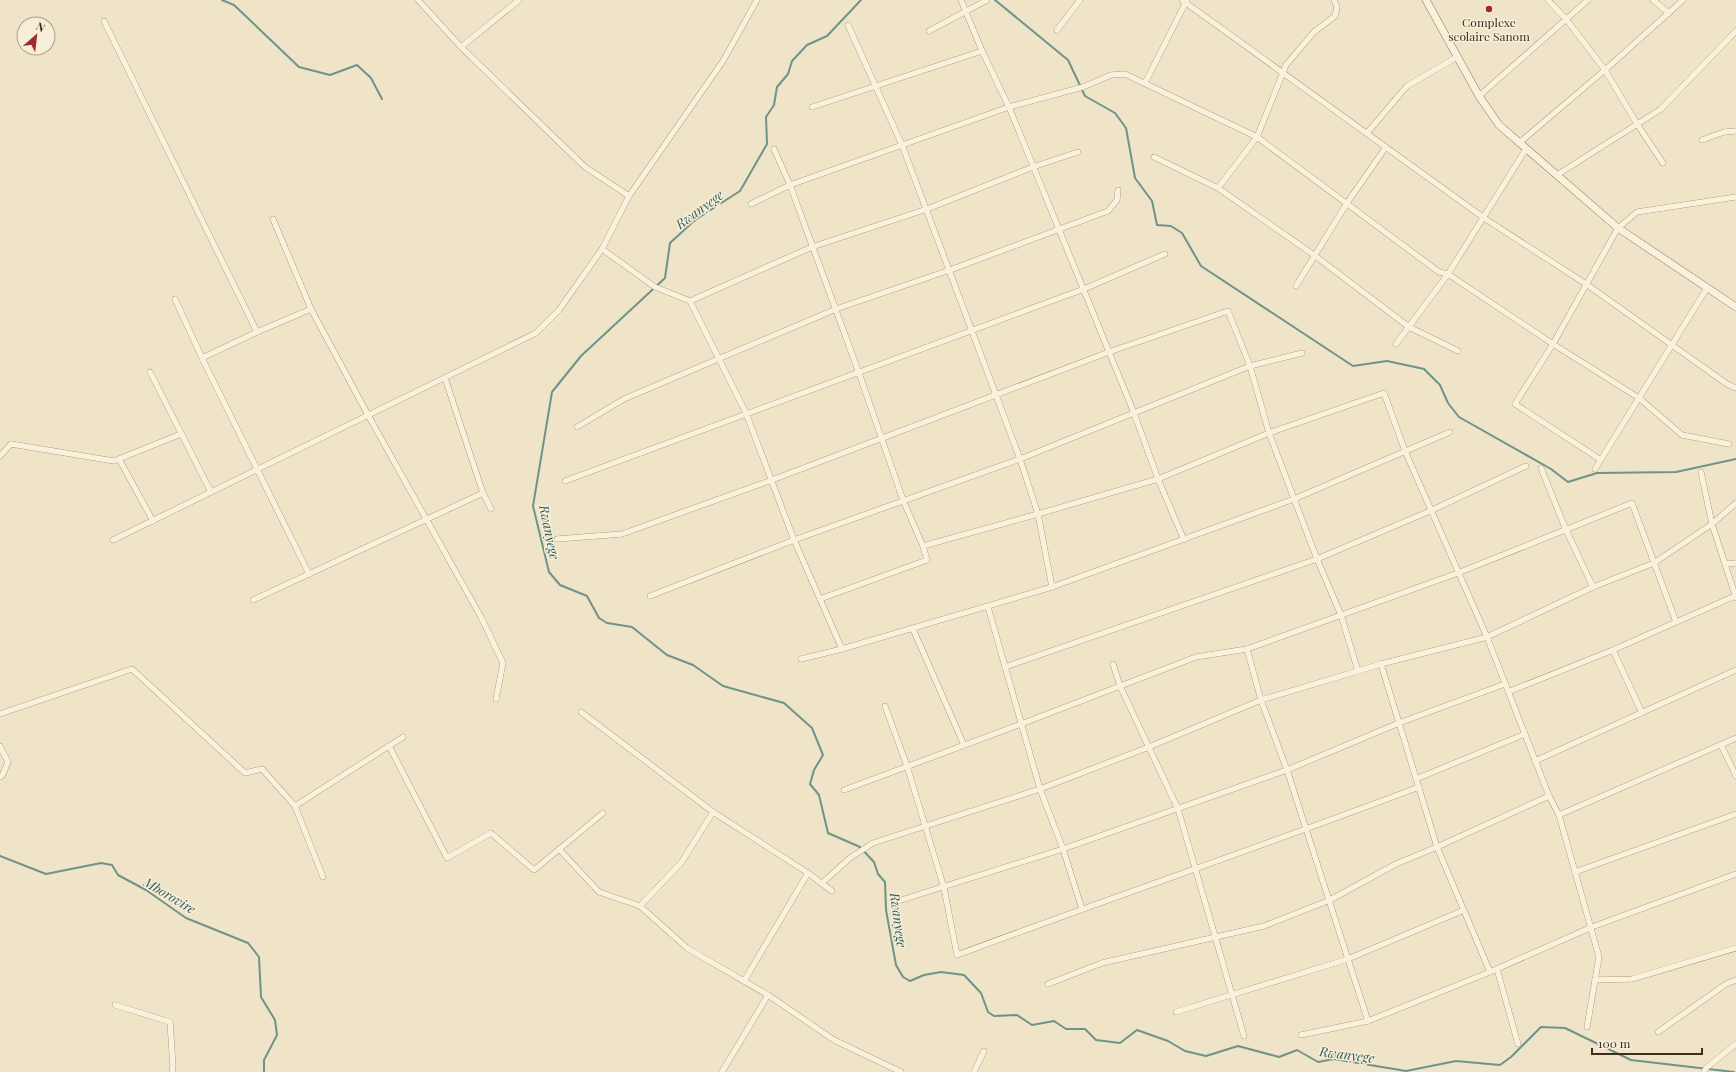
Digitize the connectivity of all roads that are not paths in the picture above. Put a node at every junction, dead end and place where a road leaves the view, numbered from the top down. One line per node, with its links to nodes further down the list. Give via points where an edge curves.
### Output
1 (418, 0): 22 (street)
2 (519, 0): 22 (street)
3 (757, 0): 50 (street, via 723,61)
4 (961, 0): 14 (street)
5 (1080, 0): 19 (street)
6 (1334, 0): 26 (street, via 1337,7 1335,16 1314,32 1286,65)
7 (1426, 0): 24 (street)
8 (1548, 0): 16 (street)
9 (1588, 0): 16 (street)
10 (1653, 0): 15 (street)
11 (1683, 0): 15 (street)
12 (1185, 1): 26 (street); 27 (street)
13 (984, 2): 14 (street)
14 (966, 12): 20 (street); 23 (street)
15 (1668, 13): 25 (street)
16 (1566, 19): 25 (street); 29 (street)
17 (104, 21): 76 (street)
18 (848, 25): 28 (street)
19 (1057, 30)
20 (929, 31)
21 (1736, 31): 32 (street, via 1661,109)
22 (461, 47): 50 (street, via 585,167)
23 (982, 51): 28 (street); 31 (street)
24 (1457, 57): 29 (street); 34 (street, via 1407,86)
25 (1605, 70): 32 (street); 37 (street)
26 (1283, 73): 34 (street); 35 (street)
27 (1144, 83): 31 (street, via 1125,74 1111,75 1083,87); 35 (street)
28 (875, 87): 30 (street); 38 (street)
29 (1479, 96): 37 (street, via 1499,125)
30 (812, 107)
31 (1009, 107): 38 (street); 45 (street)
32 (1636, 124): 44 (street); 46 (street)
33 (1736, 131): 36 (street, via 1724,132)
34 (1367, 133): 39 (street)
35 (1257, 136): 48 (street); 52 (street)
36 (1702, 140)
37 (1519, 143): 41 (street)
38 (902, 145): 47 (street); 54 (street)
39 (1386, 147): 52 (street); 55 (street)
40 (774, 149): 47 (street)
41 (1526, 149): 46 (street); 55 (street)
42 (1078, 152): 45 (street)
43 (1154, 157): 48 (street)
44 (1663, 163)
45 (1033, 167): 54 (street); 57 (street)
46 (1557, 175): 58 (street)
47 (790, 185): 53 (street); 59 (street)
48 (1218, 188): 62 (street)
49 (1118, 190): 57 (street, via 1116,200 1108,210)
50 (629, 196): 60 (street)
51 (1736, 197): 58 (street, via 1637,212)
52 (1347, 203): 62 (street); 64 (street, via 1439,272)
53 (752, 204)
54 (927, 209): 59 (street); 63 (street)
55 (1484, 218): 64 (street); 65 (street)
56 (273, 219): 72 (street)
57 (1058, 228): 63 (street); 68 (street)
58 (1618, 228): 65 (street); 67 (street)
59 (812, 247): 70 (street); 73 (street)
60 (602, 249): 70 (street, via 655,287); 88 (street, via 559,310 536,333)
61 (1165, 254): 68 (street)
62 (1314, 255): 66 (street); 74 (street)
63 (950, 270): 73 (street); 75 (street)
64 (1448, 274): 74 (street); 78 (street)
65 (1586, 284): 78 (street); 79 (street)
66 (1296, 286)
67 (1707, 288): 71 (street); 79 (street)
68 (1084, 289): 75 (street); 81 (street)
69 (175, 299): 83 (street)
70 (690, 301): 84 (street)
71 (1736, 307)
72 (311, 309): 76 (street); 94 (street)
73 (836, 309): 84 (street); 87 (street)
74 (1409, 327): 77 (street); 80 (street)
75 (972, 330): 87 (street); 90 (street)
76 (257, 332): 83 (street)
77 (1396, 344)
78 (1553, 344): 91 (street); 105 (street, via 1515,404)
79 (1672, 344): 89 (street); 91 (street)
80 (1458, 351)
81 (1109, 352): 85 (street, via 1228,311); 90 (street); 93 (street)
82 (1302, 353): 85 (street)
83 (202, 358): 108 (street)
84 (719, 359): 92 (street); 95 (street, via 624,399)
85 (1250, 366): 93 (street); 97 (street)
86 (150, 372): 98 (street)
87 (859, 373): 92 (street); 99 (street)
88 (444, 378): 94 (street); 115 (street)
89 (1736, 388)
90 (996, 394): 99 (street); 104 (street)
91 (1639, 398): 100 (street, via 1682,435); 105 (street)
92 (746, 413): 112 (street); 113 (street)
93 (1134, 413): 104 (street); 111 (street)
94 (368, 415): 108 (street); 122 (street)
95 (577, 427)
96 (1450, 432): 101 (street)
97 (1269, 433): 101 (street, via 1384,393); 111 (street); 116 (street)
98 (181, 434): 103 (street); 114 (street)
99 (881, 437): 112 (street); 117 (street)
100 (1729, 444)
101 (1405, 451): 116 (street); 120 (street)
102 (0, 456): 103 (street, via 11,444 114,461)
103 (119, 458): 123 (street)
104 (1020, 459): 117 (street); 121 (street)
105 (1601, 460): 109 (street)
106 (1526, 466): 120 (street)
107 (1541, 468): 125 (street)
108 (258, 469): 114 (street); 136 (street)
109 (1595, 469)
110 (1701, 472): 124 (street)
111 (1158, 479): 121 (street); 129 (street)
112 (772, 480): 126 (street, via 622,534); 128 (street)
113 (564, 481)
114 (211, 492): 123 (street)
115 (483, 494): 119 (street); 122 (street)
116 (1294, 499): 129 (street); 131 (street)
117 (903, 500): 128 (street); 130 (street)
118 (1736, 503): 124 (street)
119 (491, 509)
120 (1430, 511): 131 (street); 135 (street)
121 (1038, 514): 130 (street); 137 (street)
122 (426, 519): 136 (street); 160 (street, via 481,617 503,663)
123 (153, 520): 127 (street)
124 (1712, 524): 132 (street); 134 (street)
125 (1566, 530): 132 (street, via 1632,503); 135 (street); 138 (street)
126 (557, 539)
127 (113, 540)
128 (794, 540): 139 (street); 141 (street)
129 (1184, 540): 137 (street)
130 (923, 546): 141 (street, via 927,560)
131 (1317, 559): 144 (street); 154 (street)
132 (1654, 563): 138 (street); 145 (street)
133 (1736, 563): 134 (street)
134 (1726, 564): 140 (street)
135 (1458, 573): 144 (street); 147 (street)
136 (309, 574): 142 (street)
137 (1052, 587): 143 (street)
138 (1593, 587): 147 (street)
139 (650, 596)
140 (1735, 597): 145 (street)
141 (820, 599): 148 (street)
142 (253, 600)
143 (988, 607): 146 (street); 154 (street)
144 (1341, 615): 149 (street); 156 (street)
145 (1676, 622): 150 (street)
146 (913, 629): 148 (street); 171 (street)
147 (1487, 637): 153 (street); 157 (street)
148 (842, 649): 151 (street)
149 (1247, 649): 158 (street, via 1196,657); 161 (street)
150 (1613, 650): 159 (street); 164 (street)
151 (801, 659)
152 (1113, 664): 158 (street)
153 (1381, 664): 156 (street); 166 (street)
154 (1005, 667): 167 (street)
155 (1736, 670): 164 (street)
156 (1358, 671): 161 (street)
157 (1505, 684): 159 (street); 166 (street)
158 (1120, 686): 167 (street); 175 (street)
159 (1508, 692): 168 (street)
160 (496, 699)
161 (1261, 700): 175 (street); 178 (street)
162 (885, 706): 177 (street)
163 (582, 712): 188 (street)
164 (1642, 713): 176 (street)
165 (0, 714): 186 (street, via 132,669 245,773 262,769)
166 (1399, 723): 178 (street); 181 (street)
167 (1021, 724): 171 (street); 183 (street)
168 (1525, 734): 176 (street); 181 (street)
169 (403, 737): 174 (street)
170 (1736, 738): 172 (street)
171 (964, 745): 177 (street)
172 (1721, 745): 179 (street); 191 (street)
173 (0, 746): 180 (street, via 8,762)
174 (389, 746): 186 (street); 195 (street, via 447,858 491,833 534,870)
175 (1149, 747): 183 (street); 187 (street)
176 (1535, 761): 185 (street)
177 (907, 766): 184 (street); 192 (street)
178 (1287, 770): 187 (street); 193 (street)
179 (1736, 776)
180 (0, 777)
181 (1416, 779): 182 (street)
182 (1419, 787): 193 (street); 194 (street)
183 (1040, 789): 192 (street); 196 (street)
184 (844, 790)
185 (1549, 796): 191 (street); 194 (street)
186 (295, 806): 201 (street)
187 (1178, 809): 196 (street); 197 (street)
188 (713, 812): 199 (street); 207 (street, via 681,863)
189 (603, 813): 195 (street)
190 (1736, 814): 198 (street)
191 (1558, 815): 198 (street)
192 (926, 826): 202 (street, via 872,843 850,858); 203 (street)
193 (1307, 830): 197 (street); 205 (street)
194 (1437, 847): 205 (street, via 1396,864); 209 (street)
195 (559, 849): 207 (street, via 599,892)
196 (1063, 849): 203 (street); 208 (street)
197 (1195, 869): 208 (street); 211 (street)
198 (1575, 872): 210 (street)
199 (808, 873): 202 (street); 218 (street)
200 (1736, 874): 210 (street)
201 (324, 877)
202 (822, 883): 204 (street)
203 (944, 888): 206 (street); 208 (street, via 957,955)
204 (832, 891)
205 (1330, 900): 211 (street, via 1264,926); 213 (street)
206 (895, 902)
207 (640, 906): 218 (street, via 687,948)
208 (1082, 909)
209 (1464, 910): 213 (street); 215 (street)
210 (1592, 927): 214 (street); 216 (street, via 1599,957)
211 (1215, 937): 219 (street, via 1102,963); 221 (street)
212 (1736, 948): 216 (street, via 1632,979)
213 (1348, 959): 221 (street); 224 (street)
214 (1497, 969): 215 (street); 229 (street)
215 (1490, 972): 224 (street)
216 (1594, 980): 225 (street)
217 (1736, 980): 226 (street, via 1726,984)
218 (744, 981): 220 (street)
219 (1048, 984)
220 (768, 995): 233 (street); 234 (street, via 834,1040)
221 (1233, 995): 223 (street); 228 (street)
222 (115, 1005): 232 (street, via 170,1022)
223 (1176, 1012)
224 (1368, 1021): 227 (street)
225 (1587, 1027)
226 (1658, 1032)
227 (1301, 1035)
228 (1244, 1036)
229 (1518, 1044)
230 (1736, 1044): 236 (street)
231 (984, 1051): 235 (street)
232 (172, 1072)
233 (722, 1072)
234 (901, 1072)
235 (974, 1072)
236 (1704, 1072)

